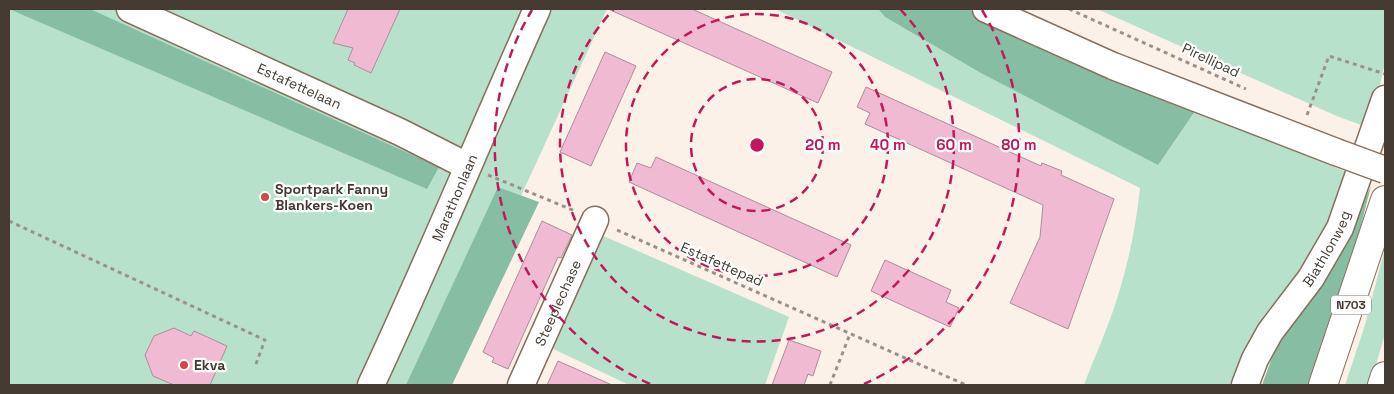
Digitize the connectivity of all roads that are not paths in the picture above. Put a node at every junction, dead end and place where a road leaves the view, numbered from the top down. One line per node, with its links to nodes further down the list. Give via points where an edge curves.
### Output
1 (130, 9): 5 (street, Estafettelaan, via 400,132)
2 (537, 9): 5 (street, Marathonlaan)
3 (986, 9): 6 (street, bridge, via 1113,66)
4 (1385, 86): 12 (street, Biathlonweg, via 1340,228 1315,271 1270,332)
5 (467, 166): 10 (street, Marathonlaan)
6 (1385, 170)
7 (1385, 200): 13 (highway, N703)
8 (595, 220): 11 (street, Steeplechase)
9 (1385, 376): 14 (highway)
10 (370, 385)
11 (521, 385)
12 (1245, 385)
13 (1324, 385)
14 (1382, 385)

